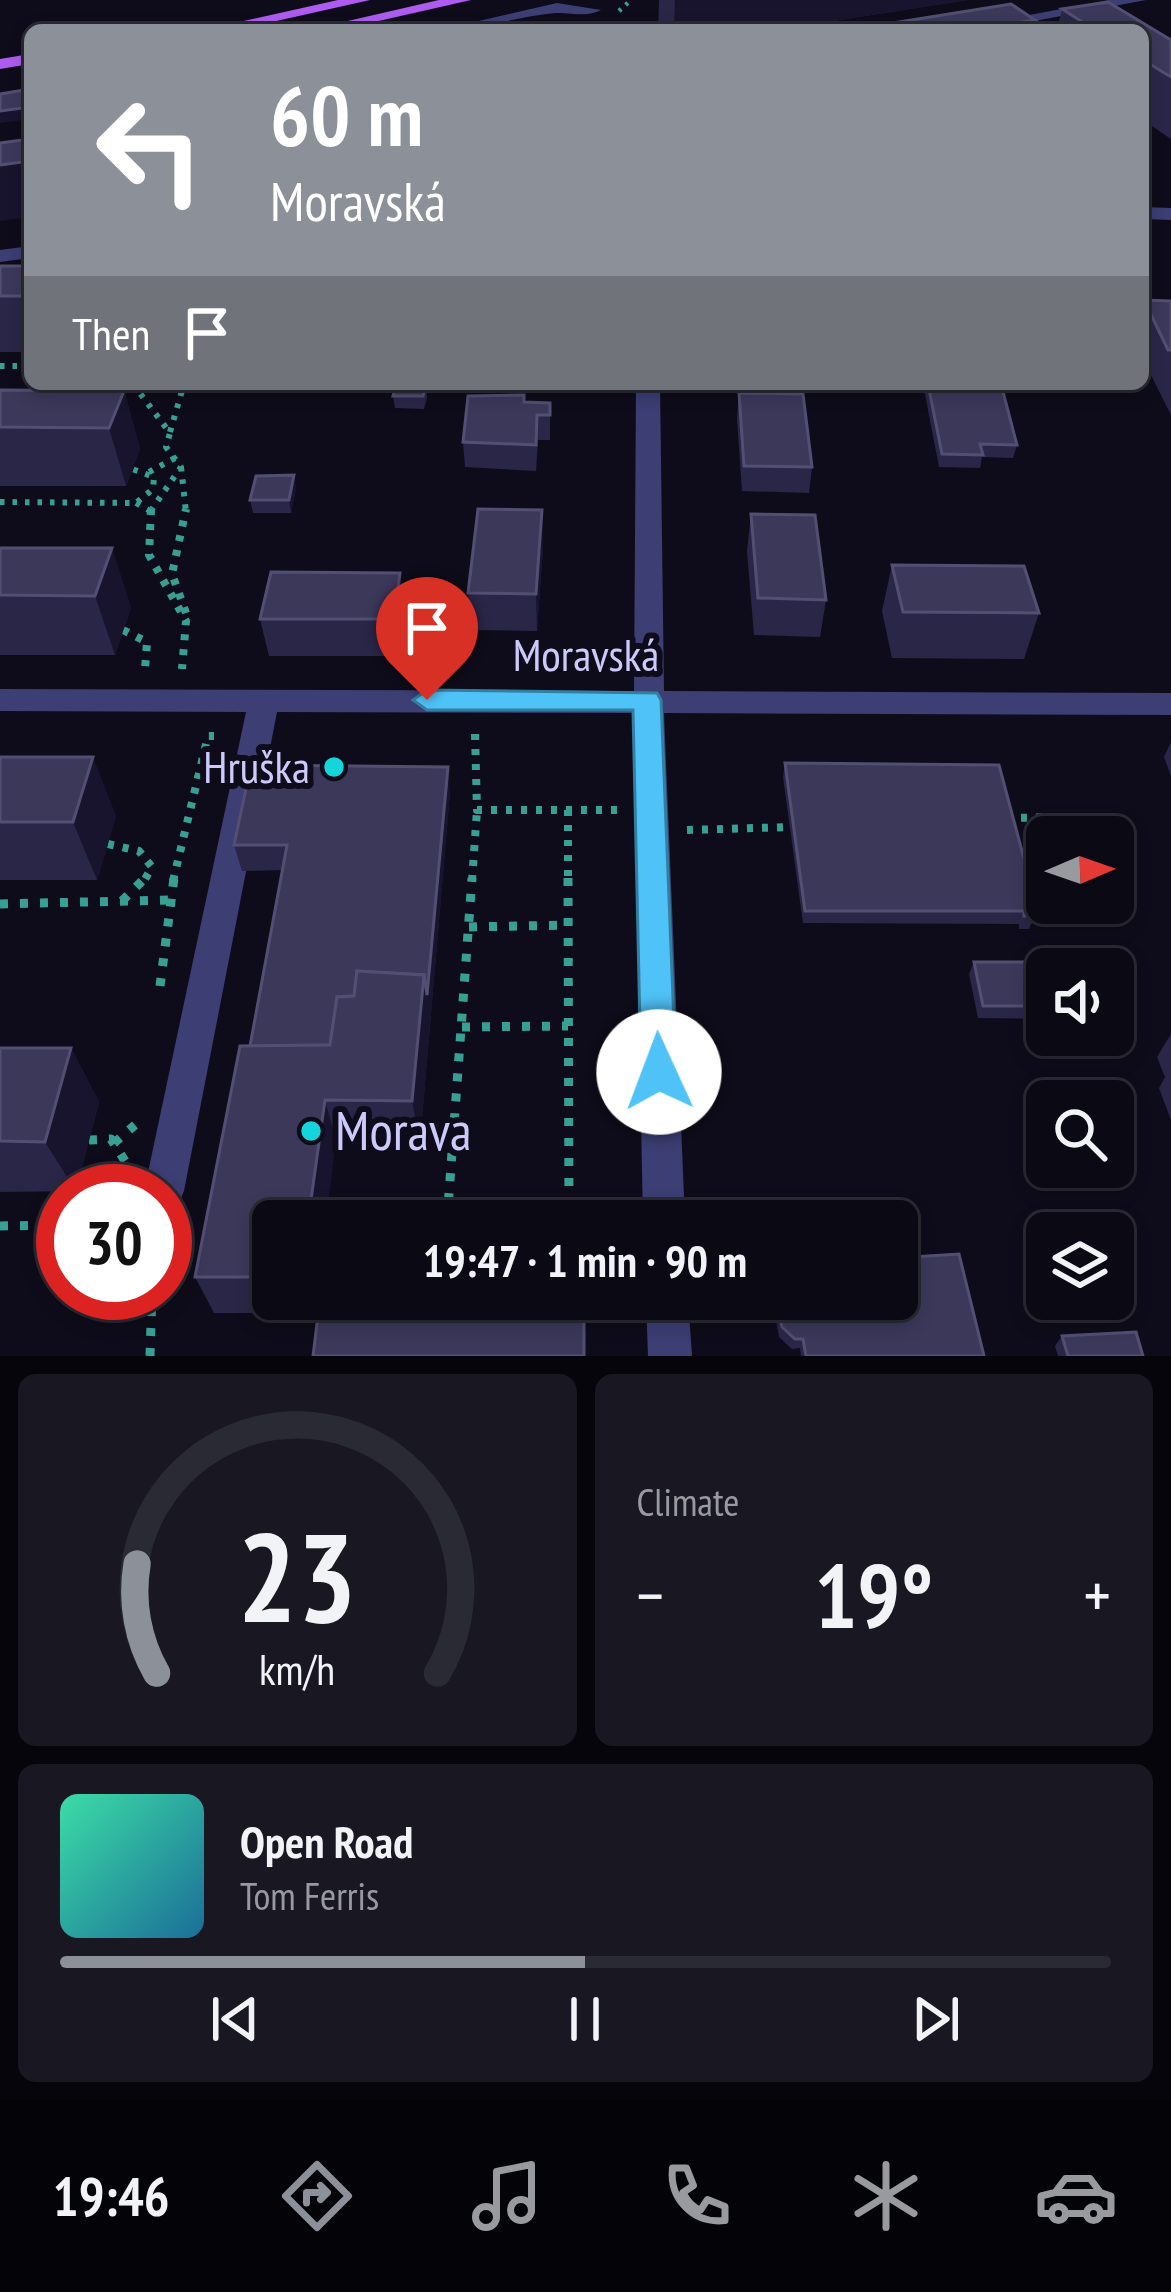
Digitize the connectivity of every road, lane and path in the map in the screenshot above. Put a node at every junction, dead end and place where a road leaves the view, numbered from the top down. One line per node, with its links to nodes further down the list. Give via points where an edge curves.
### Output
1 (362, 0): 6 (main road)
2 (463, 0): 7 (main road)
3 (1138, 0): 5 (street)
4 (591, 5): 8 (street)
5 (1062, 13): 9 (street); 10 (street)
6 (241, 24)
7 (345, 24)
8 (478, 24)
9 (994, 24)
10 (1079, 24)
11 (138, 390): 14 (path)
12 (182, 390): 14 (path)
13 (649, 390): 28 (street)
14 (170, 433): 15 (path, via 166,446)
15 (175, 458): 16 (path); 18 (path)
16 (181, 467): 21 (path); 22 (path, via 187,506 172,574)
17 (132, 469): 18 (path)
18 (149, 472): 20 (path, via 153,489)
19 (0, 502): 20 (path)
20 (136, 502): 21 (path)
21 (152, 509): 22 (path, via 149,554)
22 (186, 621): 26 (path)
23 (123, 630): 25 (path, via 147,642)
24 (0, 700): 25 (street, Moravská)
25 (139, 700): 26 (street, Moravská)
26 (177, 700): 27 (street, Moravská)
27 (264, 700): 28 (street, Moravská); 47 (street)
28 (647, 700): 29 (street, Moravská); 35 (street)
29 (1171, 704)
30 (454, 734): 31 (path, via 477,734)
31 (477, 810): 32 (path); 42 (path)
32 (568, 810): 35 (path); 41 (path)
33 (1004, 818): 34 (path)
34 (1026, 818)
35 (649, 820): 36 (path); 50 (street)
36 (790, 827)
37 (108, 844): 39 (path, via 140,851 152,867)
38 (169, 900): 39 (path)
39 (121, 902): 40 (path)
40 (0, 904)
41 (568, 925): 42 (path); 43 (path)
42 (469, 927): 44 (path)
43 (568, 1026): 44 (path); 49 (path)
44 (461, 1027): 48 (path)
45 (89, 1139): 46 (path, via 111,1139)
46 (123, 1164)
47 (169, 1164)
48 (449, 1200)
49 (569, 1200)
50 (663, 1200)
51 (36, 1225): 52 (path)
52 (0, 1226)
53 (151, 1320): 55 (path)
54 (668, 1320): 56 (street)
55 (150, 1356)
56 (670, 1356)

